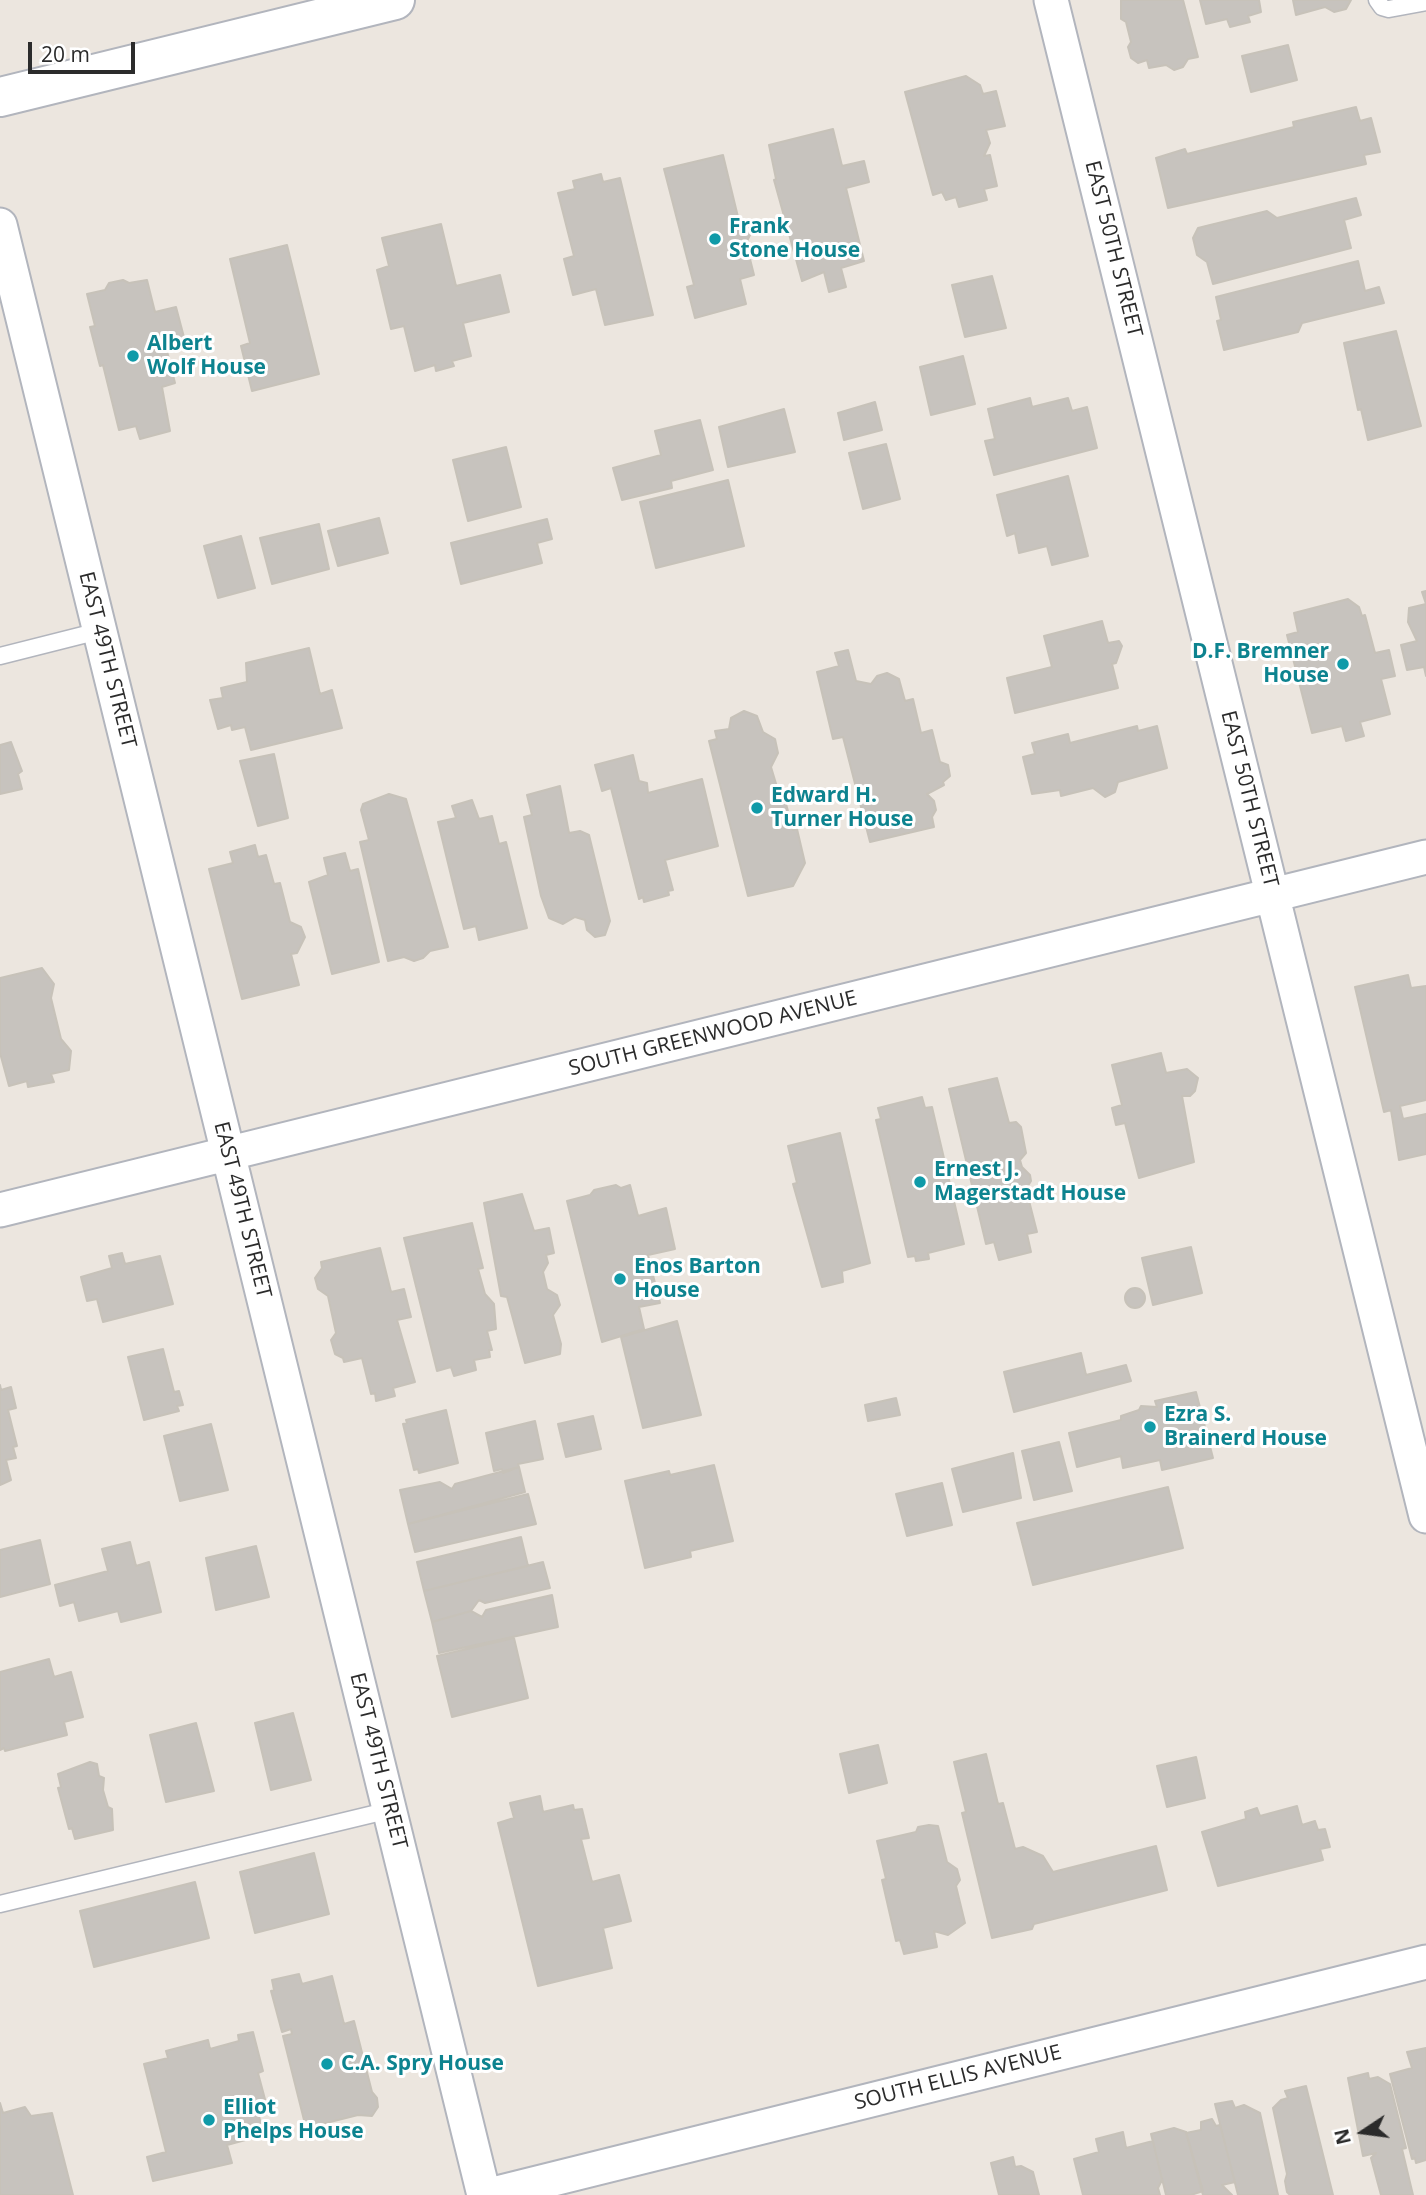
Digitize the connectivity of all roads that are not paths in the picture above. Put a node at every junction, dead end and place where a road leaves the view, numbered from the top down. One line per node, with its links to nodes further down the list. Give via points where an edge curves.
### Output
1 (395, 0): 5 (street)
2 (1051, 0): 10 (street, EAST 50TH STREET)
3 (1377, 0): 4 (lane, via 1389,9)
4 (1426, 2)
5 (0, 97)
6 (0, 225): 7 (street, EAST 49TH STREET)
7 (99, 631): 8 (lane); 11 (street, EAST 49TH STREET)
8 (0, 656)
9 (1426, 857): 10 (street, SOUTH GREENWOOD AVENUE)
10 (1272, 895): 11 (street, SOUTH GREENWOOD AVENUE); 13 (street, EAST 50TH STREET)
11 (228, 1155): 12 (street, SOUTH GREENWOOD AVENUE); 14 (street, EAST 49TH STREET)
12 (0, 1210)
13 (1426, 1517)
14 (390, 1810): 15 (lane); 17 (street, EAST 49TH STREET)
15 (0, 1904)
16 (1426, 1962): 17 (street, SOUTH ELLIS AVENUE)
17 (487, 2195)

